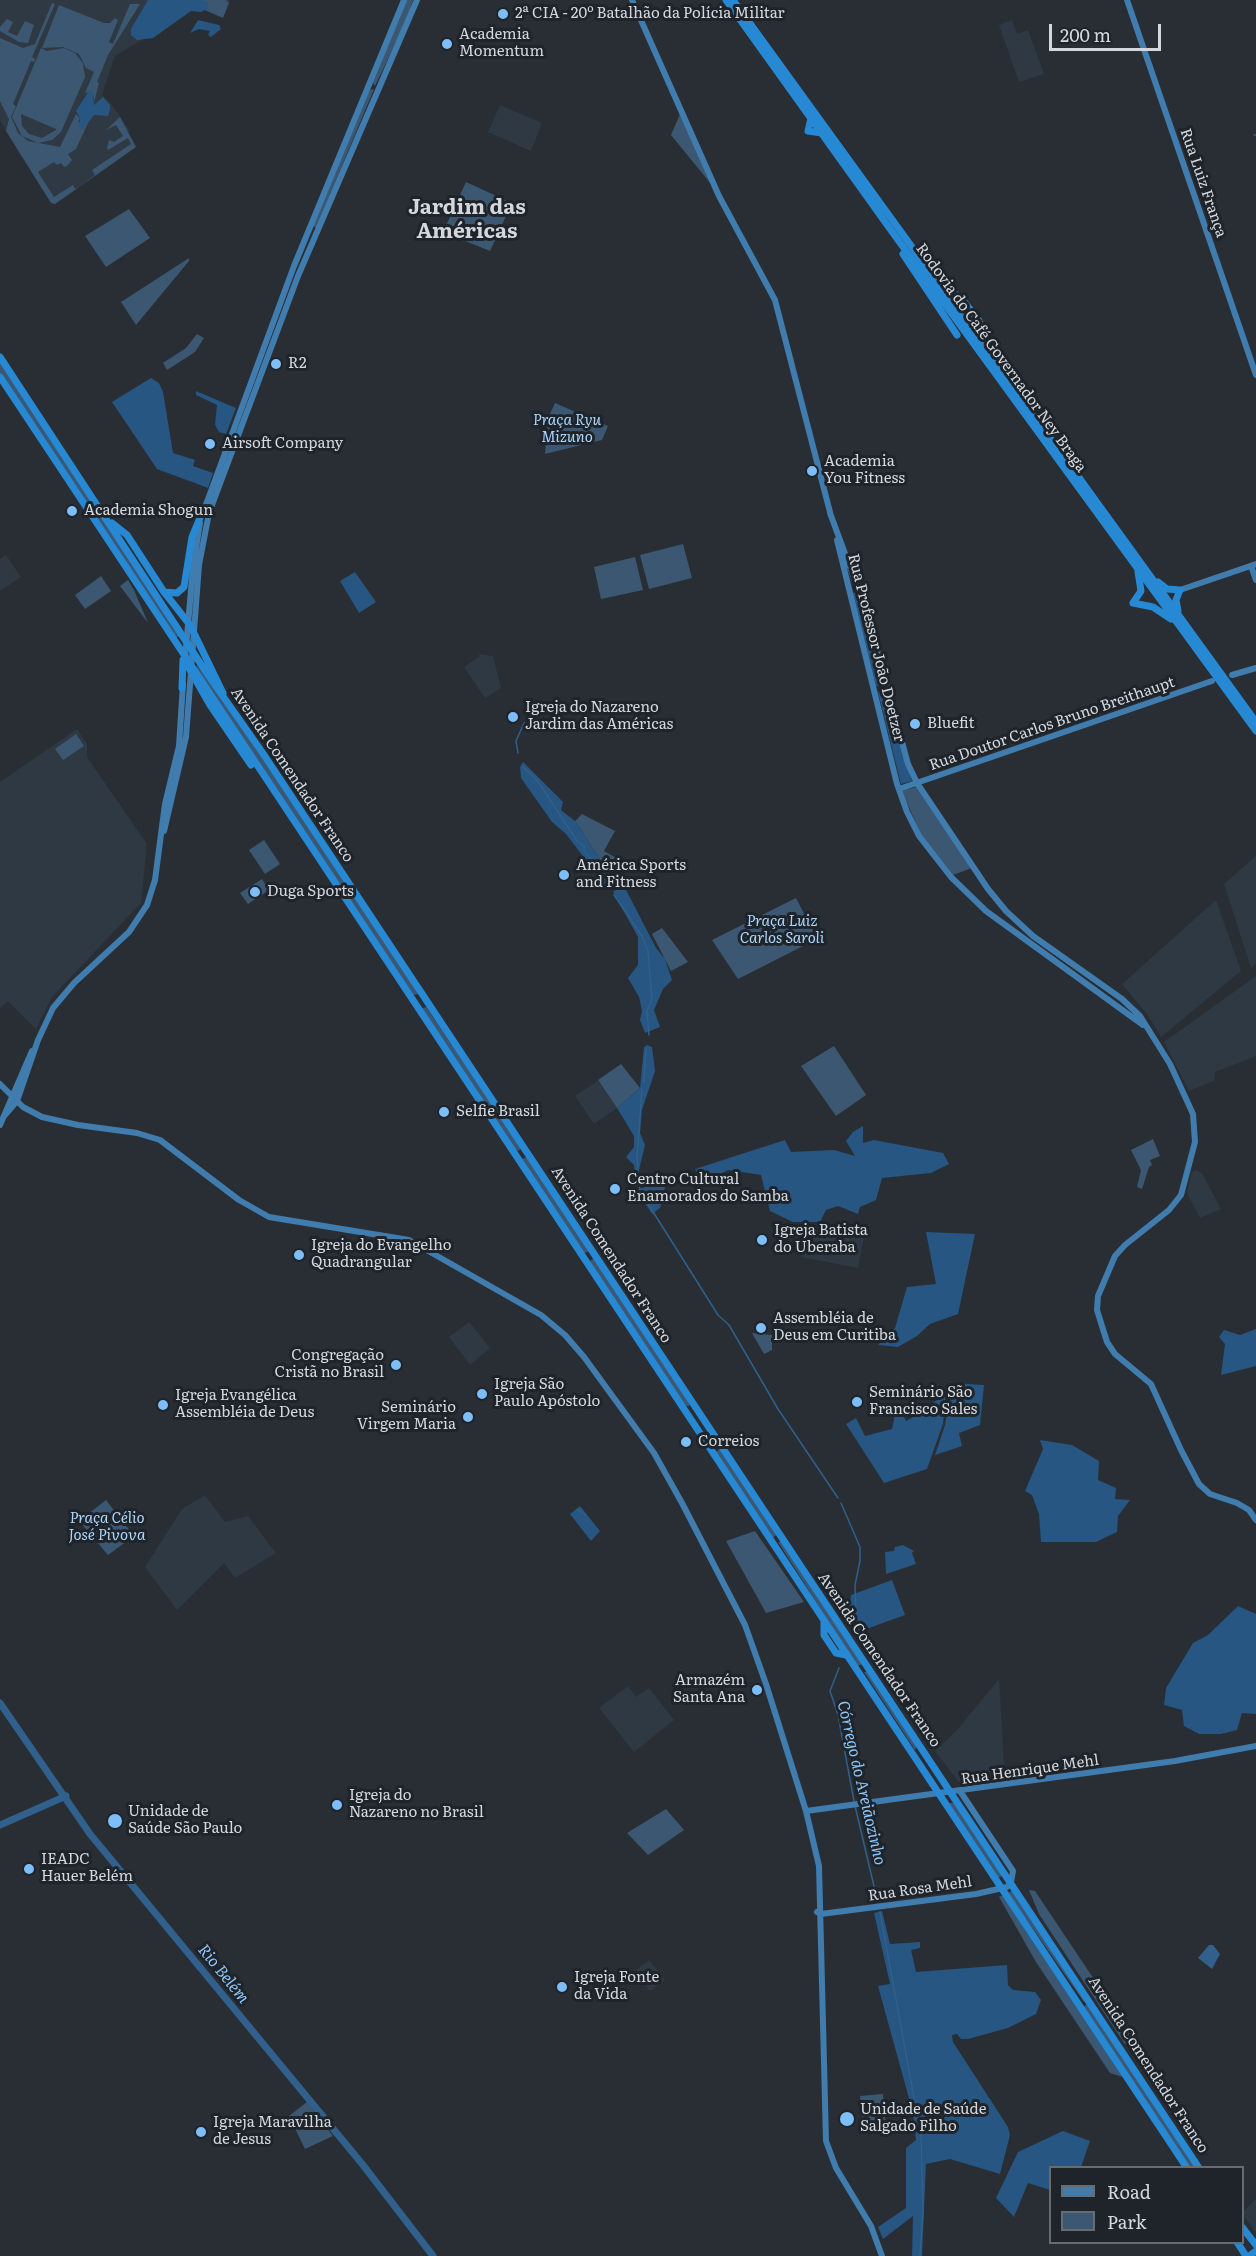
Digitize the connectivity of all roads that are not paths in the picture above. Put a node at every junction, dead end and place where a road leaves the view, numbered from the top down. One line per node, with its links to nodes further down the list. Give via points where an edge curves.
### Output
1 (404, 0): 9 (main road)
2 (417, 0): 8 (main road)
3 (632, 0): 15 (main road, Rua Professor João Doetzer, via 719,196 764,278 784,328)
4 (726, 0): 7 (highway, Rodovia do Café Governador Ney Braga, via 811,116 808,131 824,135)
5 (733, 0): 19 (highway, Rodovia do Café Governador Ney Braga, via 921,261 974,315 998,366)
6 (1127, 0): 12 (main road, Rua Luiz França)
7 (893, 233): 10 (highway, via 912,270); 17 (highway, Rodovia do Café Governador Ney Braga)
8 (286, 306): 9 (main road); 24 (main road, via 209,513)
9 (278, 307): 14 (main road)
10 (957, 335)
11 (0, 357): 16 (highway, Avenida Comendador Franco)
12 (1256, 375)
13 (0, 377): 28 (highway)
14 (204, 508): 22 (highway, via 191,543 184,587 177,593); 24 (main road, via 195,548)
15 (830, 513): 36 (main road, Rua Professor João Doetzer, via 867,613 908,764); 37 (main road, Rua Professor João Doetzer)
16 (108, 520): 22 (highway, via 127,535); 33 (highway, Avenida Comendador Franco)
17 (1135, 564): 23 (highway); 27 (highway, Rodovia do Café Governador Ney Braga)
18 (1254, 565): 20 (main road); 21 (main road)
19 (1152, 578): 21 (highway, via 1167,589); 26 (highway, Rodovia do Café Governador Ney Braga)
20 (1256, 580)
21 (1180, 590): 26 (highway, via 1176,600)
22 (164, 592): 33 (highway, via 197,636)
23 (1140, 595): 25 (highway); 25 (highway, via 1134,603)
24 (193, 597): 42 (main road, via 183,754 153,885 140,918 64,993 50,1012 25,1063)
25 (1153, 607): 27 (highway)
26 (1181, 619): 34 (highway, Rodovia do Café Governador Ney Braga)
27 (1181, 628): 35 (highway, Rodovia do Café Governador Ney Braga)
28 (183, 654): 32 (highway); 39 (highway, Avenida Comendador Franco, via 210,705 283,804)
29 (1256, 668): 30 (main road)
30 (1232, 675)
31 (1212, 681): 36 (main road, Rua Doutor Carlos Bruno Breithaupt)
32 (182, 688)
33 (228, 705): 38 (highway, Avenida Comendador Franco)
34 (1256, 722)
35 (1256, 731)
36 (917, 783): 37 (main road, Rua Doutor Carlos Bruno Breithaupt); 40 (main road, Rua Professor João Doetzer, via 1006,910 1033,936 1132,1007)
37 (899, 789): 40 (main road, Rua Professor João Doetzer, via 919,836 969,895)
38 (425, 998): 39 (highway, via 417,998); 44 (highway, Avenida Comendador Franco)
39 (415, 1004): 45 (highway, Avenida Comendador Franco)
40 (1145, 1027): 50 (main road, Rua Professor João Doetzer, via 1170,1064 1193,1114 1195,1142 1180,1195 1173,1206 1125,1245 1112,1262 1098,1296 1098,1315 1115,1354 1151,1383 1199,1484 1210,1494 1244,1507)
41 (0, 1083): 42 (main road)
42 (15, 1097): 43 (main road); 61 (main road, via 35,1113 59,1122 159,1140 243,1203 269,1217 409,1240 513,1298 565,1335 654,1454 741,1617)
43 (0, 1125)
44 (524, 1148): 45 (highway, via 518,1153); 46 (highway, Avenida Comendador Franco)
45 (513, 1151): 47 (highway, Avenida Comendador Franco)
46 (692, 1402): 47 (highway, via 689,1409); 48 (highway, Avenida Comendador Franco)
47 (682, 1407): 49 (highway, Avenida Comendador Franco)
48 (701, 1416): 49 (highway, via 693,1415); 51 (highway, Avenida Comendador Franco)
49 (691, 1421): 52 (highway, Avenida Comendador Franco)
50 (1256, 1520)
51 (782, 1539): 52 (highway, via 775,1538); 53 (highway, Avenida Comendador Franco)
52 (773, 1544): 54 (highway, Avenida Comendador Franco, via 824,1622 824,1635 836,1653 846,1655)
53 (868, 1667): 54 (highway, via 860,1667); 56 (highway, Avenida Comendador Franco)
54 (858, 1673): 57 (highway, Avenida Comendador Franco)
55 (1256, 1746): 58 (main road, Rua Henrique Mehl)
56 (922, 1748): 57 (highway); 59 (highway, Avenida Comendador Franco)
57 (911, 1752): 60 (highway, Avenida Comendador Franco)
58 (960, 1791): 59 (main road, Rua Henrique Mehl); 62 (main road, via 1013,1871)
59 (952, 1792): 60 (main road, Rua Henrique Mehl); 62 (highway, Avenida Comendador Franco)
60 (939, 1794): 61 (main road, Rua Henrique Mehl); 63 (highway, Avenida Comendador Franco)
61 (806, 1812): 64 (main road, via 817,1862)
62 (1011, 1882): 63 (main road); 65 (highway, Avenida Comendador Franco)
63 (1002, 1890): 64 (main road, Rua Rosa Mehl); 66 (highway, Avenida Comendador Franco)
64 (819, 1913): 73 (main road, via 826,2141 871,2226)
65 (1089, 1999): 66 (highway, via 1085,2005); 68 (highway, Avenida Comendador Franco)
66 (1078, 2003): 67 (highway, Avenida Comendador Franco)
67 (1186, 2166)
68 (1198, 2166)
69 (1244, 2230): 71 (highway)
70 (1239, 2244): 74 (highway)
71 (1256, 2245)
72 (1256, 2251): 74 (highway)
73 (882, 2256)
74 (1248, 2256)

